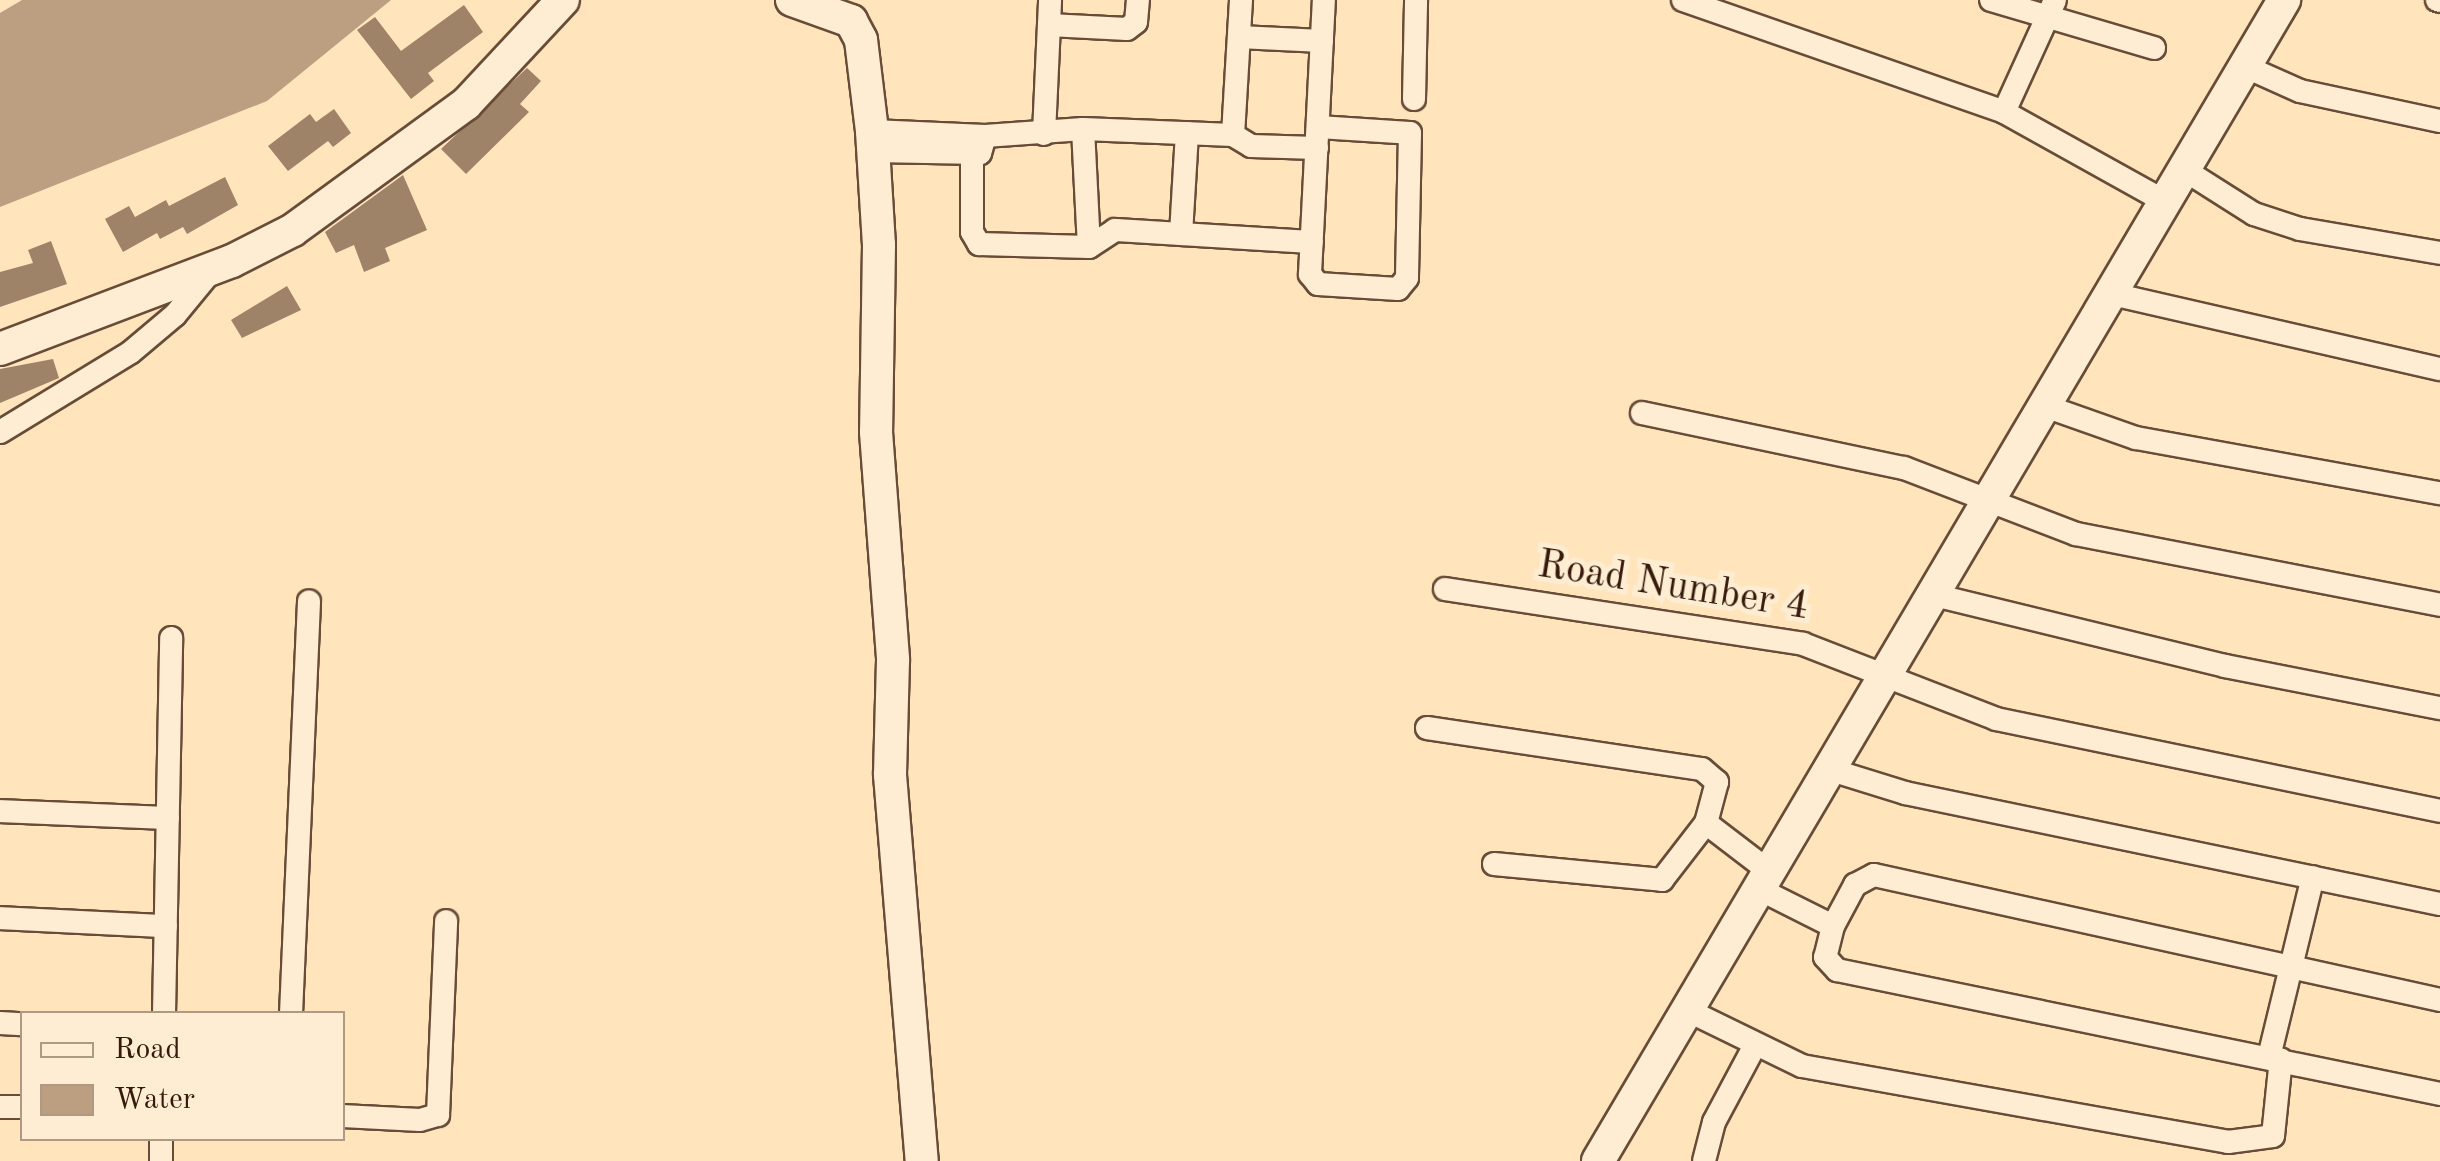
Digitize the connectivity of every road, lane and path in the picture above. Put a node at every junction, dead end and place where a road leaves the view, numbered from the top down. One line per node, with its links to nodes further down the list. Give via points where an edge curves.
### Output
1 (563, 0): 34 (main road, via 430,134 293,230)
2 (792, 0): 12 (main road)
3 (1050, 0): 13 (street)
4 (1138, 0): 13 (street, via 1136,22 1128,29)
5 (1241, 0): 14 (street)
6 (1324, 0): 15 (street)
7 (1416, 0): 18 (street)
8 (1683, 0): 19 (street)
9 (1991, 0): 11 (street)
10 (2284, 0): 17 (main road)
11 (2053, 6): 16 (street); 19 (street)
12 (850, 10): 26 (main road)
13 (1049, 24): 23 (street)
14 (1239, 37): 15 (street); 24 (street)
15 (1322, 41): 25 (street)
16 (2154, 48)
17 (2244, 66): 20 (street, via 2300,91); 28 (main road)
18 (1414, 99)
19 (2004, 112): 29 (street)
20 (2440, 121)
21 (1083, 130): 22 (street); 23 (street); 32 (street)
22 (1187, 133): 24 (street); 30 (street)
23 (1044, 134): 27 (street)
24 (1233, 135): 25 (street, via 1251,146)
25 (1317, 137): 31 (street); 31 (street, via 1410,133 1405,284 1318,284 1310,274)
26 (872, 141): 27 (street); 73 (main road, via 876,432 893,660 890,775)
27 (978, 145): 32 (street, via 972,232 979,244)
28 (2183, 168): 29 (main road); 33 (street, via 2216,194 2284,224)
29 (2166, 202): 35 (main road)
30 (1181, 234): 31 (street); 32 (street, via 1114,230)
31 (1312, 242)
32 (1088, 248)
33 (2440, 253)
34 (214, 268): 36 (main road); 40 (street, via 175,315 130,352)
35 (2112, 294): 37 (street); 38 (main road)
36 (0, 348)
37 (2440, 369)
38 (2045, 406): 41 (street, via 2136,438); 42 (main road)
39 (1642, 414): 42 (street, via 1904,468)
40 (0, 432)
41 (2440, 493)
42 (1992, 498): 44 (main road); 46 (street, via 2076,534)
43 (1445, 588): 48 (street, Road Number 4, via 1803,644)
44 (1930, 594): 48 (main road); 49 (street, via 2225,666)
45 (308, 601): 68 (street)
46 (2440, 605)
47 (172, 638): 54 (street)
48 (1884, 674): 51 (main road); 53 (street, Road Number 4, via 1996,719)
49 (2440, 708)
50 (1427, 728): 55 (street, via 1702,769 1717,782)
51 (1828, 769): 57 (street, via 1906,792); 58 (main road)
52 (0, 811): 54 (street)
53 (2440, 811)
54 (168, 818): 62 (street)
55 (1706, 823): 56 (street, via 1662,880); 58 (street)
56 (1494, 864)
57 (2313, 877): 59 (street); 64 (street)
58 (1766, 881): 63 (street); 66 (main road)
59 (2440, 904)
60 (0, 918): 62 (street)
61 (446, 922): 72 (street, via 438,1115)
62 (166, 926): 67 (street)
63 (1833, 926): 64 (street, via 1855,885 1874,875); 70 (street, via 1824,957 1837,970)
64 (2292, 969): 65 (street); 70 (street)
65 (2440, 1000)
66 (1685, 1009): 69 (street); 74 (main road)
67 (164, 1011)
68 (291, 1011)
69 (1754, 1048): 70 (street, via 1802,1066 2252,1144 2276,1130); 75 (street, via 1714,1122)
70 (2275, 1058): 71 (street)
71 (2440, 1094)
72 (345, 1116)
73 (922, 1161)
74 (1598, 1161)
75 (1704, 1161)

